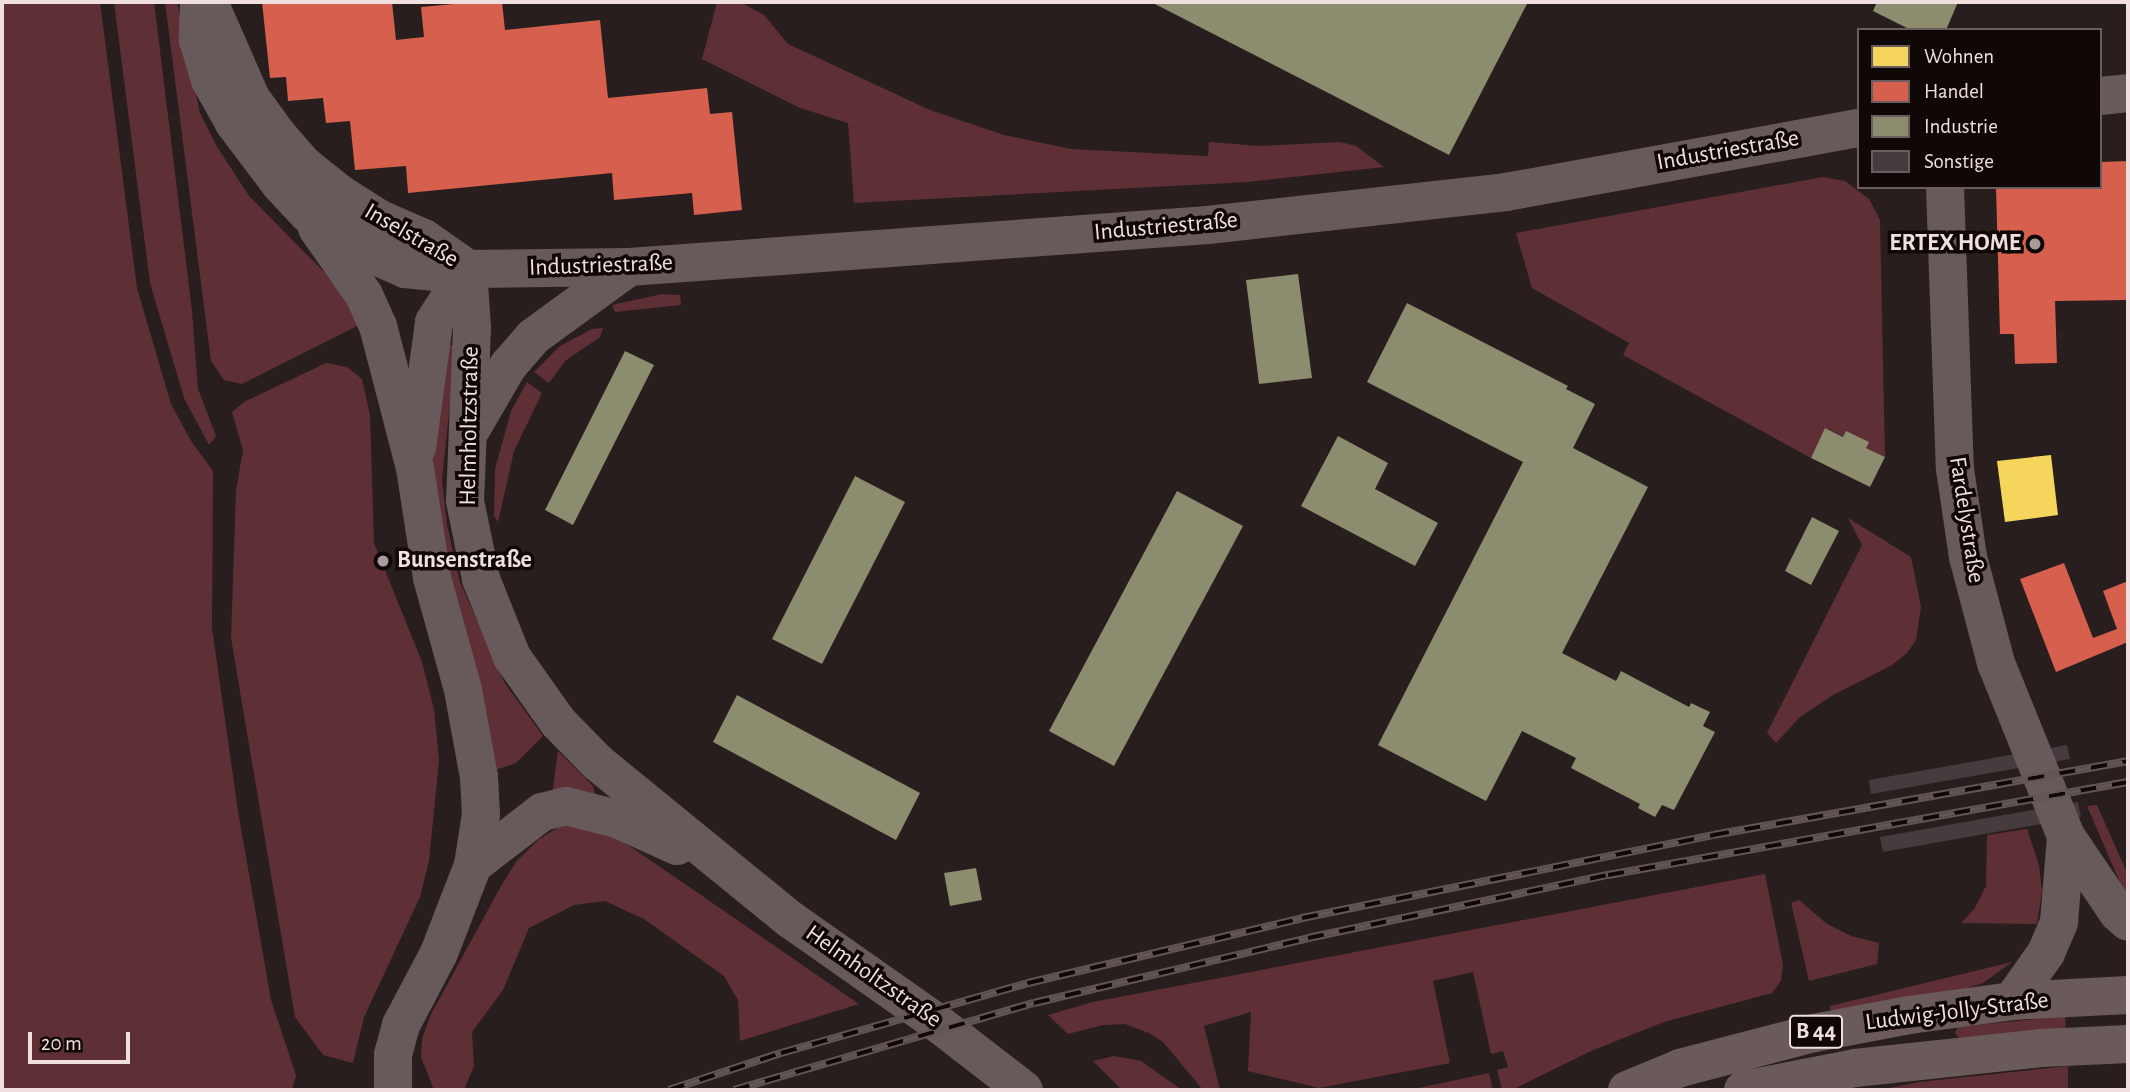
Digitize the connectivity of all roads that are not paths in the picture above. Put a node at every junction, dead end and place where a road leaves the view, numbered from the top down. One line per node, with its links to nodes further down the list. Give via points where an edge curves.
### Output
1 (199, 2): 7 (street, Inselstraße, via 198,40 210,80 257,157)
2 (209, 2): 9 (street, Inselstraße, via 251,98 303,164 339,193 380,219 424,238)
3 (2128, 93): 4 (street)
4 (2102, 96)
5 (1857, 128): 8 (street, Industriestraße, via 1492,193 1208,225)
6 (1945, 189): 12 (street, Fardelystraße, via 1955,469 1968,557 1996,663)
7 (308, 214): 9 (street, Inselstraße, via 362,250 405,269); 11 (street, via 363,295 378,326)
8 (629, 267): 9 (street, Industriestraße); 10 (street, via 526,344 490,393)
9 (468, 269): 10 (street, Helmholtzstraße, via 472,328); 11 (street, via 434,321)
10 (468, 434): 14 (street, Helmholtzstraße, via 465,501 481,579 512,657 558,722 597,762)
11 (415, 468): 13 (street, via 432,579 463,690 479,777 481,814)
12 (2066, 836): 15 (street, Fardelystraße); 17 (street, Fardelystraße, via 2059,922 2046,953)
13 (473, 865): 14 (street, Helmholtzstraße, via 542,812 566,806 617,819); 19 (street, via 439,953 401,1025 393,1054)
14 (720, 865): 20 (street, Helmholtzstraße)
15 (2128, 922)
16 (2128, 995): 17 (main road, Ludwig-Jolly-Straße / B 44)
17 (2012, 1001): 21 (main road, Ludwig-Jolly-Straße / B 44, via 1814,1033 1679,1068)
18 (2128, 1044): 22 (main road, Ludwig-Jolly-Straße / B 44, via 2041,1048 1855,1068)
19 (393, 1090)
20 (1024, 1090)
21 (1627, 1090)
22 (1745, 1090)

